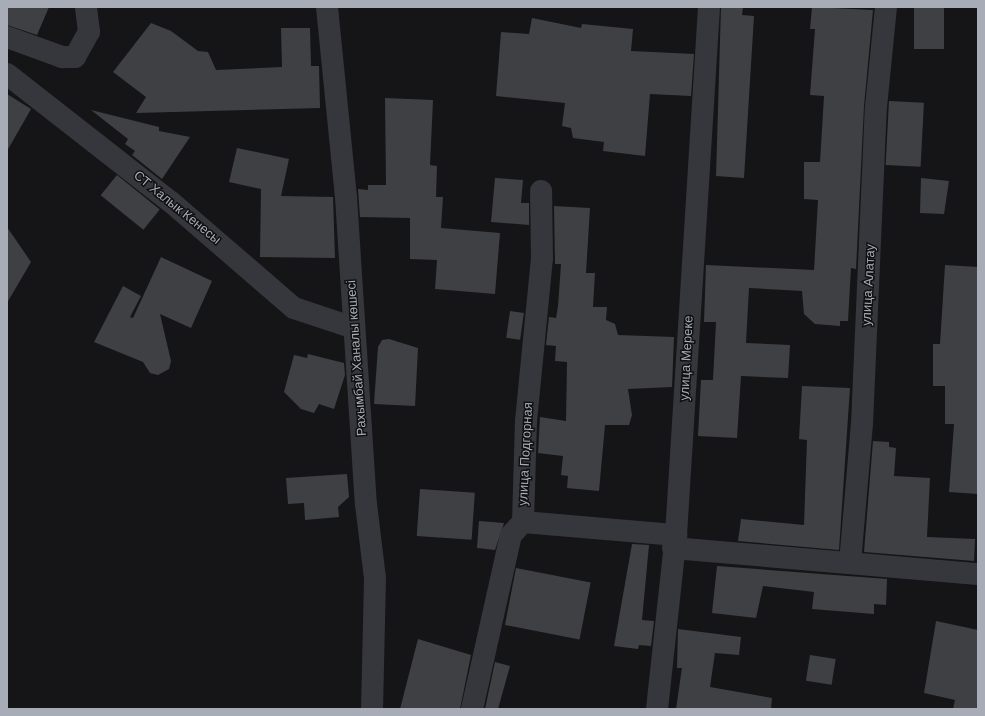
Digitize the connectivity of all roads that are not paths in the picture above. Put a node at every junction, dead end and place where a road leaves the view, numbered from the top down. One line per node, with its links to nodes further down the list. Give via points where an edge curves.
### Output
1 (86, 7): 5 (street, via 89,32 75,57 62,57)
2 (327, 7): 8 (street, Рахымбай Ханалы көшесі, via 346,197)
3 (709, 7): 10 (street, улица Мереке)
4 (886, 7): 11 (street, улица Алатау, via 876,107 862,424)
5 (7, 38)
6 (7, 74): 8 (street, СТ Халык Кенесы, via 171,202 294,308)
7 (541, 191): 9 (street, улица Подгорная, via 542,259 526,428)
8 (354, 328): 13 (street, Рахымбай Ханалы көшесі, via 375,578)
9 (523, 522): 10 (street); 14 (street, улица Подгорная, via 511,535)
10 (674, 542): 11 (street); 15 (street, улица Мереке)
11 (850, 563): 12 (street)
12 (978, 574)
13 (372, 709)
14 (472, 709)
15 (657, 709)

